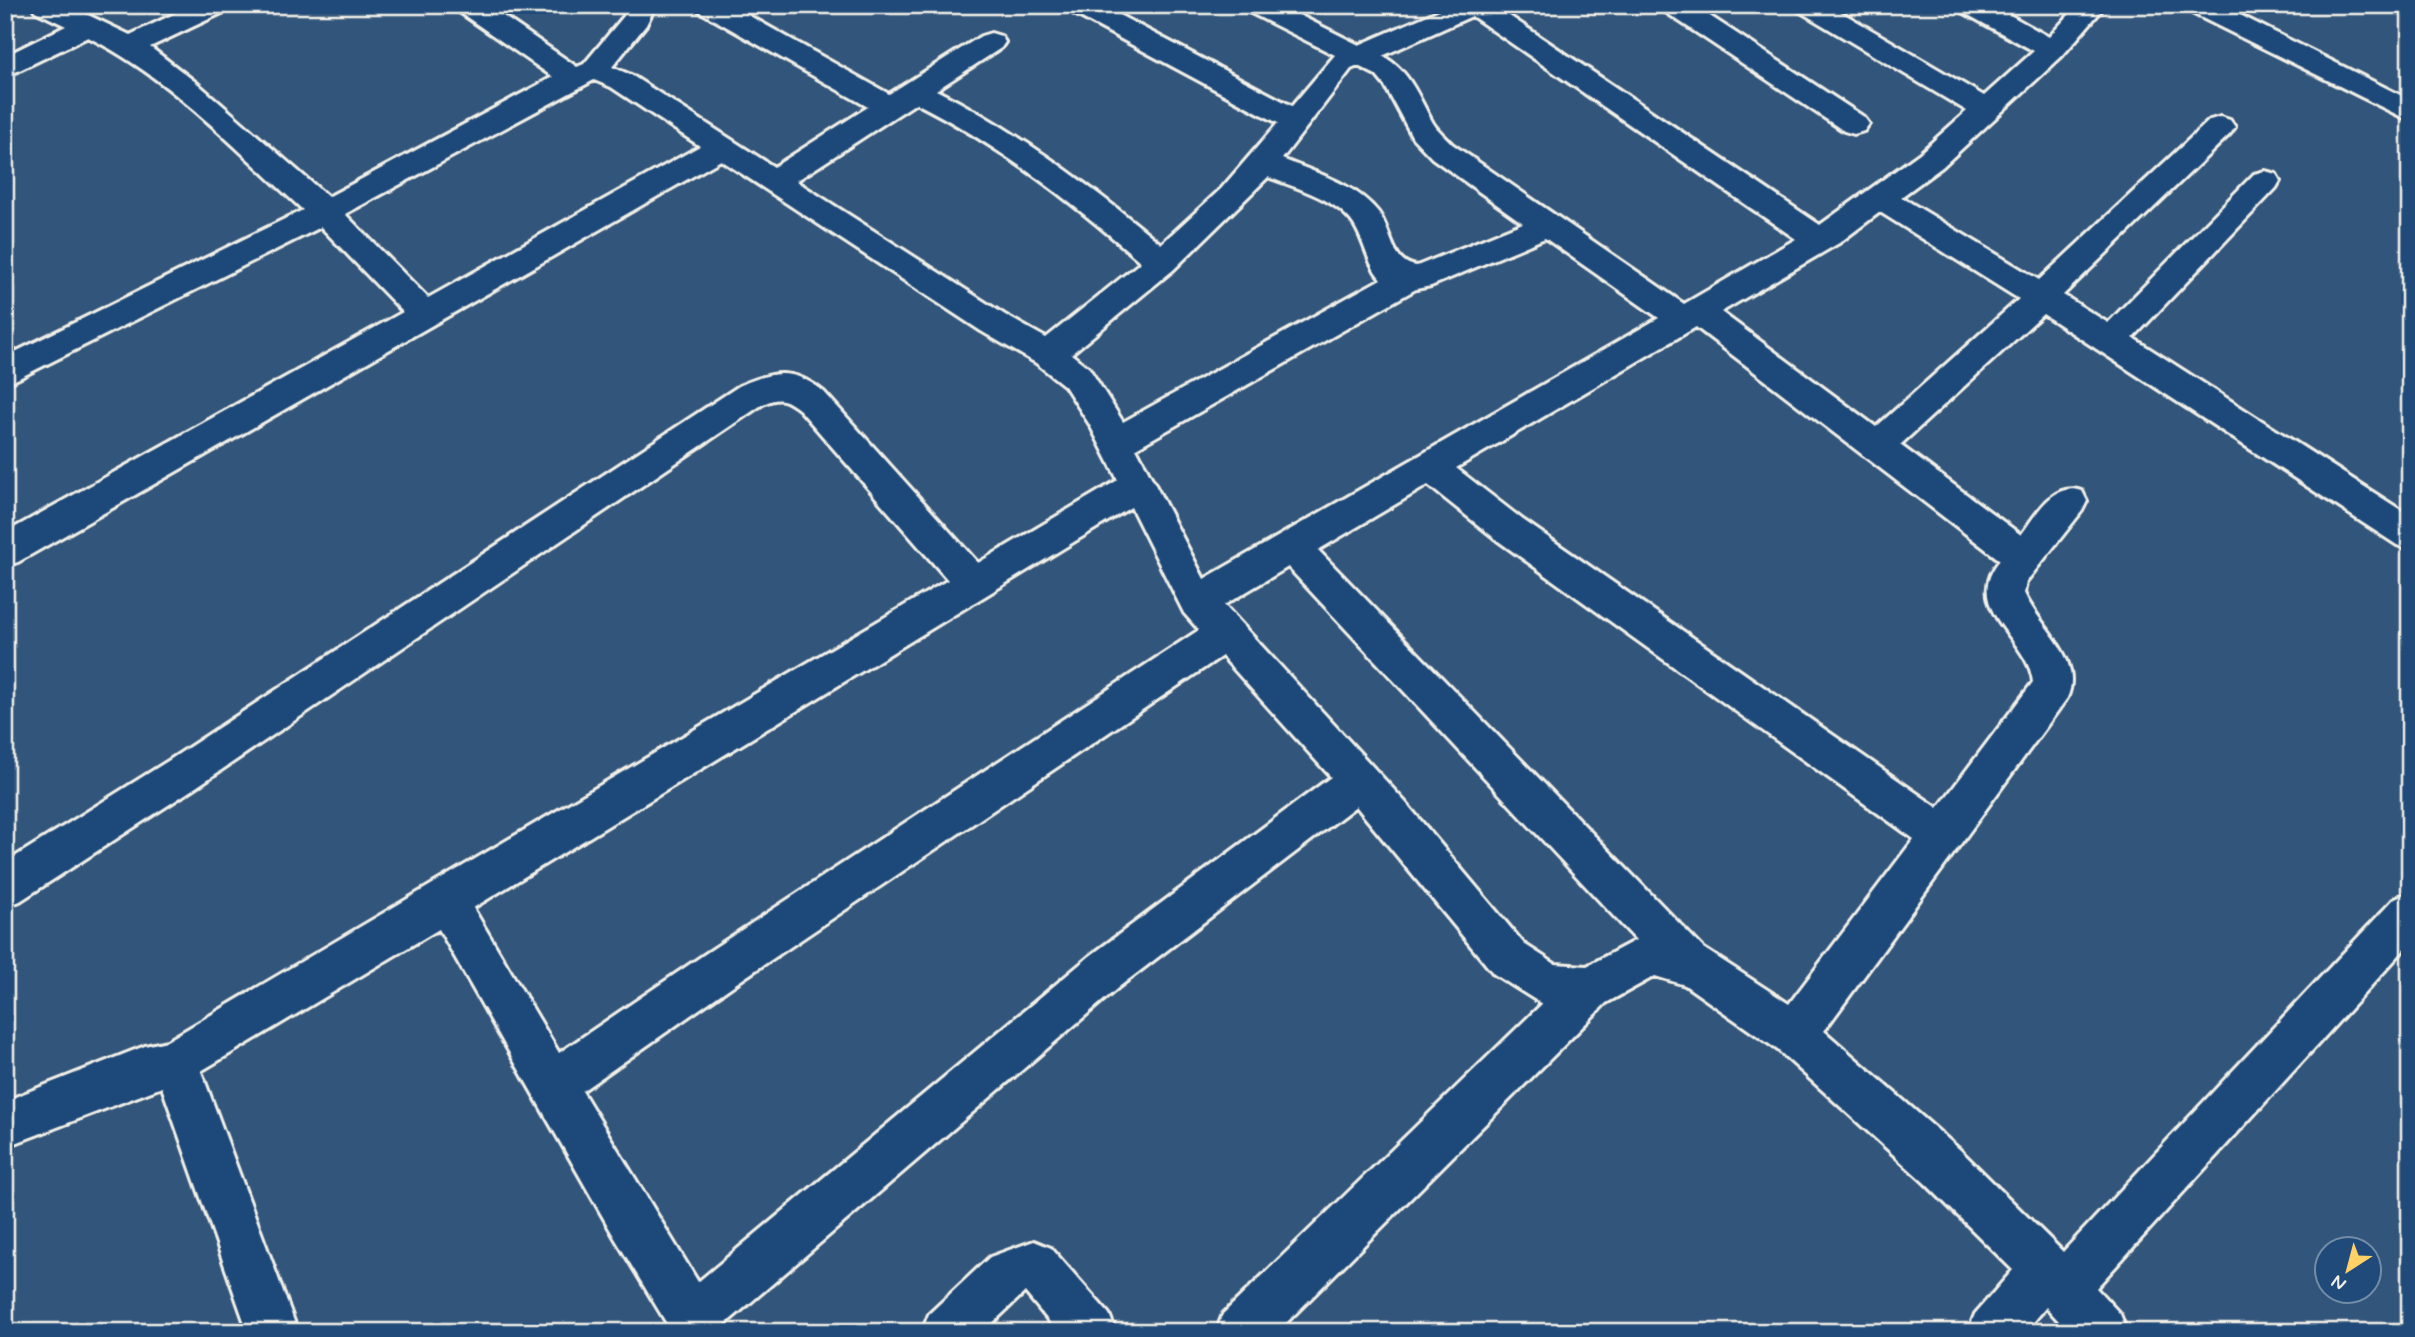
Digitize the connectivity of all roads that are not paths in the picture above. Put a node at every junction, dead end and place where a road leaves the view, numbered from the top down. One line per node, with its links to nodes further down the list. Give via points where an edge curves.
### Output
1 (45, 5): 14 (street)
2 (216, 5): 16 (street)
3 (468, 5): 20 (street)
4 (643, 5): 20 (street, via 636,19)
5 (709, 5): 22 (street)
6 (1079, 5): 25 (street)
7 (1257, 5): 18 (street)
8 (1474, 5): 18 (street); 35 (street)
9 (1674, 5): 26 (street)
10 (1810, 5): 23 (street)
11 (1971, 5): 17 (street)
12 (2093, 5): 17 (street)
13 (2198, 5): 24 (street)
14 (89, 25): 16 (street); 19 (street)
15 (991, 42): 21 (street)
16 (130, 46): 33 (street)
17 (2052, 50): 23 (street)
18 (1354, 55): 25 (street, via 1334,70); 34 (street, via 1386,69 1398,82 1423,131 1442,151)
19 (5, 68)
20 (584, 74): 28 (street, via 621,81); 33 (street)
21 (915, 90): 22 (street); 36 (street, via 986,128 1080,192)
22 (890, 107): 30 (street)
23 (1986, 110): 32 (street, via 1931,160)
24 (2410, 112)
25 (1295, 120): 29 (street)
26 (1854, 124)
27 (2220, 127): 38 (street)
28 (722, 147): 30 (street); 39 (street)
29 (1263, 163): 36 (street); 37 (street, via 1361,211 1372,224 1382,261)
30 (775, 180): 42 (street)
31 (2265, 181): 41 (street)
32 (1878, 197): 35 (street); 38 (street)
33 (325, 212): 39 (street); 43 (street)
34 (1548, 225): 37 (street); 40 (street)
35 (1819, 240): 40 (street)
36 (1162, 262): 42 (street)
37 (1408, 279): 44 (street)
38 (2040, 298): 41 (street); 45 (street)
39 (425, 315): 51 (street)
40 (1690, 315): 45 (street); 46 (street)
41 (2111, 340): 49 (street)
42 (1048, 354): 44 (street, via 1077,377)
43 (5, 372)
44 (1117, 442): 47 (street)
45 (1877, 446): 52 (street)
46 (1430, 467): 50 (street); 57 (street, via 1510,530)
47 (1139, 485): 53 (street); 54 (street)
48 (2069, 501): 52 (street)
49 (2410, 535)
50 (1292, 547): 54 (street); 61 (street)
51 (5, 551)
52 (2025, 558): 57 (street, via 2008,577 2005,593 2011,610 2051,668 2053,686)
53 (974, 584): 58 (street, via 812,401 796,387 775,383); 59 (street)
54 (1197, 602): 55 (street)
55 (1225, 633): 56 (street); 65 (street)
56 (1359, 780): 62 (street, via 1509,959 1548,985); 68 (street, via 1105,971)
57 (1942, 835): 63 (street)
58 (5, 887)
59 (446, 901): 64 (street); 65 (street)
60 (2410, 912): 67 (street)
61 (1688, 964): 62 (street, via 1652,954); 63 (street)
62 (1590, 989): 72 (street)
63 (1794, 1034): 67 (street, via 1942,1166)
64 (175, 1061): 66 (street); 69 (street)
65 (552, 1085): 68 (street)
66 (5, 1124)
67 (2054, 1279): 73 (street); 74 (street)
68 (697, 1326)
69 (273, 1332)
70 (947, 1332): 71 (street, via 1007,1273 1034,1265)
71 (1091, 1332)
72 (1241, 1332)
73 (1993, 1332)
74 (2102, 1332)

